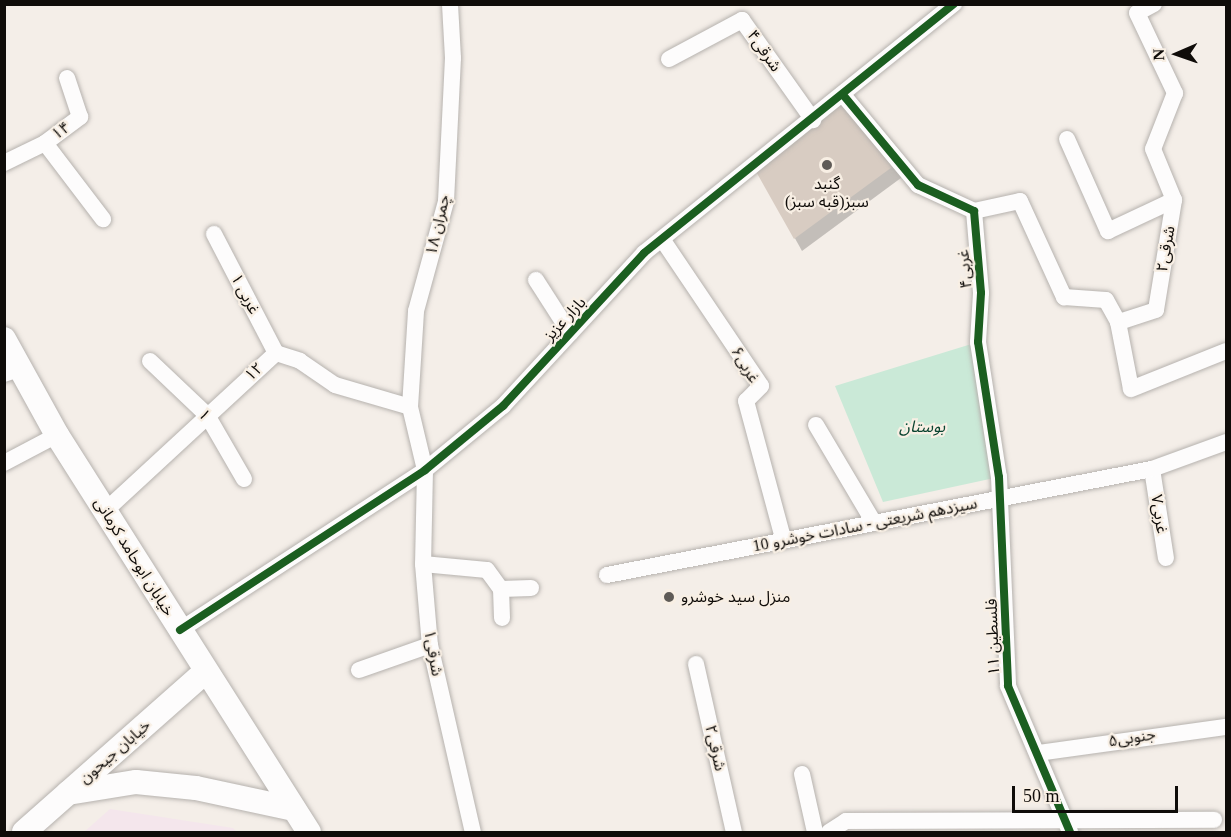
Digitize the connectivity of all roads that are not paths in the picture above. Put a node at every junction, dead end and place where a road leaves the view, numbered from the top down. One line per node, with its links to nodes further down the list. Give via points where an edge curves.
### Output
1 (450, 4): 24 (street, چمران ۱۸, via 453,58 446,201 416,311)
2 (954, 4): 6 (street, بازار عزیز)
3 (1154, 4): 11 (street, via 1137,13 1175,93 1153,149)
4 (669, 59): 7 (street, شرقی۴, via 742,20)
5 (66, 78): 9 (street, ۱۴, via 80,117)
6 (844, 96): 7 (street, بازار عزیز); 12 (street, via 918,184)
7 (813, 120): 15 (street, بازار عزیز)
8 (1067, 138): 11 (street, via 1108,231)
9 (45, 143): 10 (street, ۱۴); 13 (street)
10 (4, 163)
11 (1174, 201): 17 (street, شرقی۲, via 1156,310)
12 (974, 211): 17 (street, via 1020,201 1064,297 1107,300); 33 (street, غربی۴, via 981,293 978,342)
13 (103, 219)
14 (214, 234): 21 (street, ۱ غربی)
15 (662, 239): 18 (street, بازار عزیز); 36 (street, غربی۶, via 761,386 746,400)
16 (536, 280): 18 (street)
17 (1118, 322): 20 (street, via 1131,389)
18 (570, 333): 31 (street, بازار عزیز, via 503,406)
19 (4, 339): 23 (main road, خیابان ابوحامد کرمانی)
20 (1227, 351)
21 (276, 353): 24 (street, ۱۲, via 300,361 335,385); 25 (street, ۱۲)
22 (150, 361): 25 (street, ۱)
23 (13, 371): 27 (main road, خیابان ابوحامد کرمانی)
24 (410, 407): 31 (street)
25 (207, 415): 32 (street, ۱); 34 (street, ۱۲)
26 (816, 425): 35 (street)
27 (57, 435): 29 (street); 34 (main road, خیابان ابوحامد کرمانی)
28 (1227, 442): 30 (street, سیزدهم شریعتی - سادات خوشرو 10)
29 (4, 463)
30 (1152, 469): 33 (street, سیزدهم شریعتی - سادات خوشرو 10); 37 (street, غربی۷)
31 (425, 470): 38 (street, شرقی۱); 43 (street, بازار عزیز)
32 (244, 479)
33 (1000, 499): 35 (street, سیزدهم شریعتی - سادات خوشرو 10); 49 (street, فلسطین ۱۱, via 1008,686)
34 (105, 511): 43 (main road, خیابان ابوحامد کرمانی)
35 (873, 521): 36 (street, سیزدهم شریعتی - سادات خوشرو 10)
36 (783, 538): 39 (street, سیزدهم شریعتی - سادات خوشرو 10, via 675,564)
37 (1166, 558)
38 (423, 564): 41 (street, via 487,570); 44 (street, شرقی۱)
39 (607, 575)
40 (531, 588): 41 (street)
41 (501, 589): 42 (street)
42 (502, 618)
43 (180, 630): 47 (main road, خیابان ابوحامد کرمانی)
44 (430, 645): 46 (street); 58 (street, شرقی۱)
45 (696, 664): 59 (street, شرقی۲)
46 (359, 670)
47 (205, 672): 51 (main road, خیابان جیحون); 52 (main road, خیابان ابوحامد کرمانی)
48 (1227, 727): 49 (street, جنوبی۵)
49 (1038, 753): 55 (street, فلسطین ۱۱)
50 (802, 774): 60 (street)
51 (68, 793): 52 (main road, via 136,782 196,788); 56 (main road, خیابان جیحون)
52 (294, 809): 57 (main road, خیابان ابوحامد کرمانی)
53 (1214, 820): 55 (street)
54 (847, 827): 55 (street); 61 (street)
55 (1068, 828)
56 (24, 832)
57 (309, 832)
58 (473, 832)
59 (734, 832)
60 (815, 832)
61 (829, 832)

